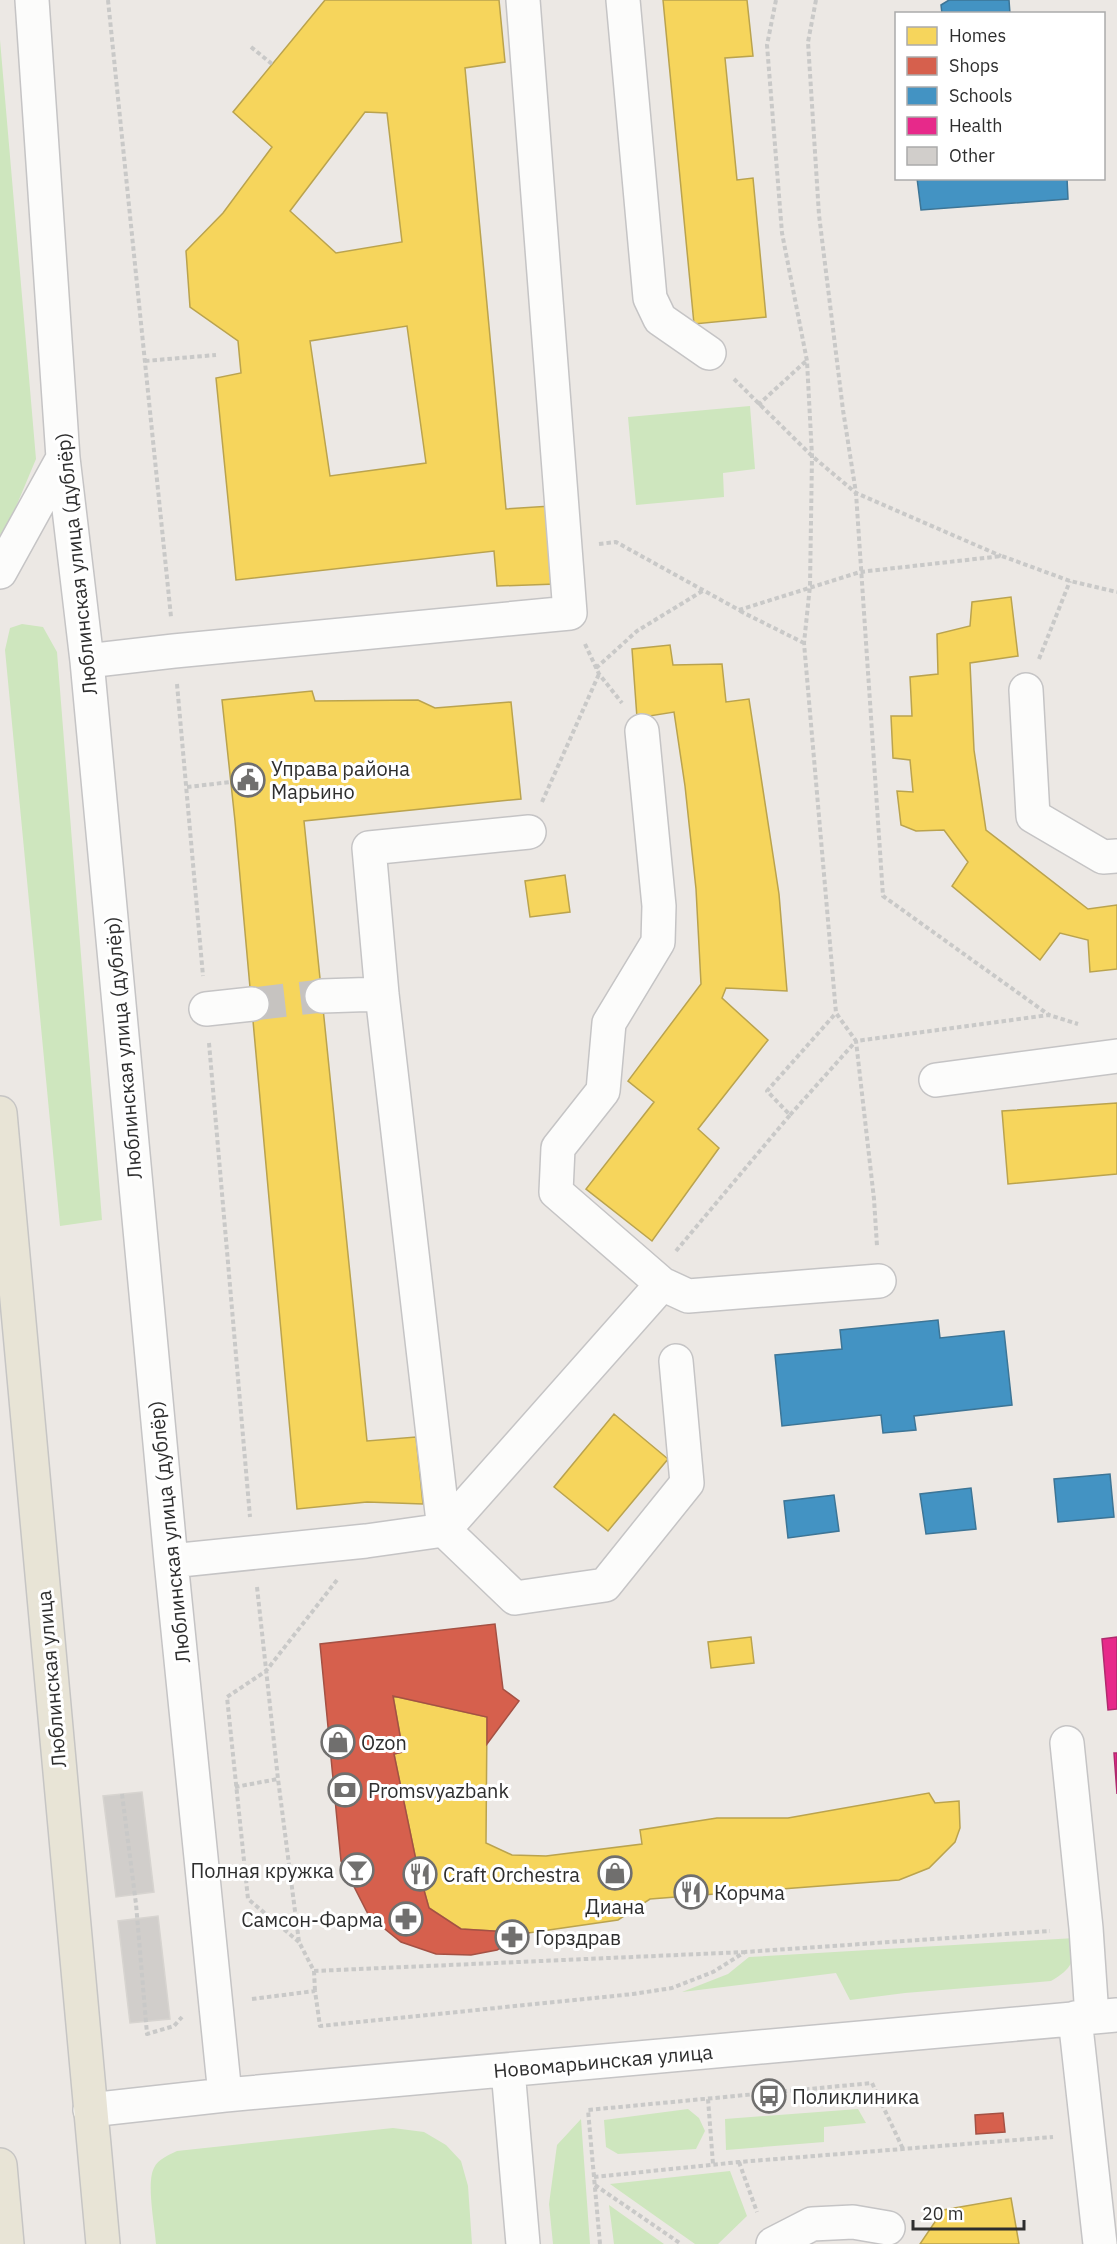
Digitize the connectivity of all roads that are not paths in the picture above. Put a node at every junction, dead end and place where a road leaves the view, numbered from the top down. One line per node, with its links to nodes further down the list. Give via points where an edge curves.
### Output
1 (32, 0): 5 (street, Люблинская улица (дублёр))
2 (523, 0): 7 (street, via 570,613)
3 (623, 0): 4 (street, via 650,298 660,319)
4 (709, 353)
5 (63, 458): 6 (street); 7 (street, Люблинская улица (дублёр))
6 (0, 572)
7 (87, 662): 23 (street, Люблинская улица (дублёр))
8 (1026, 690): 11 (street, via 1033,816 1103,856)
9 (642, 731): 20 (street, via 659,906 658,942 609,1023 603,1091 558,1148 556,1192)
10 (529, 832): 12 (street, via 369,849)
11 (1117, 856)
12 (382, 994): 13 (street); 22 (street)
13 (322, 996)
14 (252, 1004): 15 (street)
15 (206, 1009)
16 (1117, 1056): 17 (street)
17 (936, 1080)
18 (0, 1113): 28 (main road, Люблинская улица)
19 (879, 1281): 20 (street, via 688,1296)
20 (662, 1284): 22 (street)
21 (676, 1360): 22 (street, via 687,1483 605,1585 515,1598)
22 (444, 1530): 23 (street)
23 (171, 1561): 27 (street, Люблинская улица (дублёр))
24 (1067, 1743): 25 (street)
25 (1095, 2016): 26 (street, Новомарьинская улица); 35 (street, via 1088,2134)
26 (508, 2070): 27 (street, Новомарьинская улица); 33 (street)
27 (225, 2096): 28 (street, Новомарьинская улица)
28 (90, 2110): 32 (main road, Люблинская улица)
29 (0, 2165): 31 (main road)
30 (888, 2228): 34 (street, via 853,2222 813,2224)
31 (7, 2244)
32 (103, 2244)
33 (523, 2244)
34 (773, 2244)
35 (1100, 2244)

